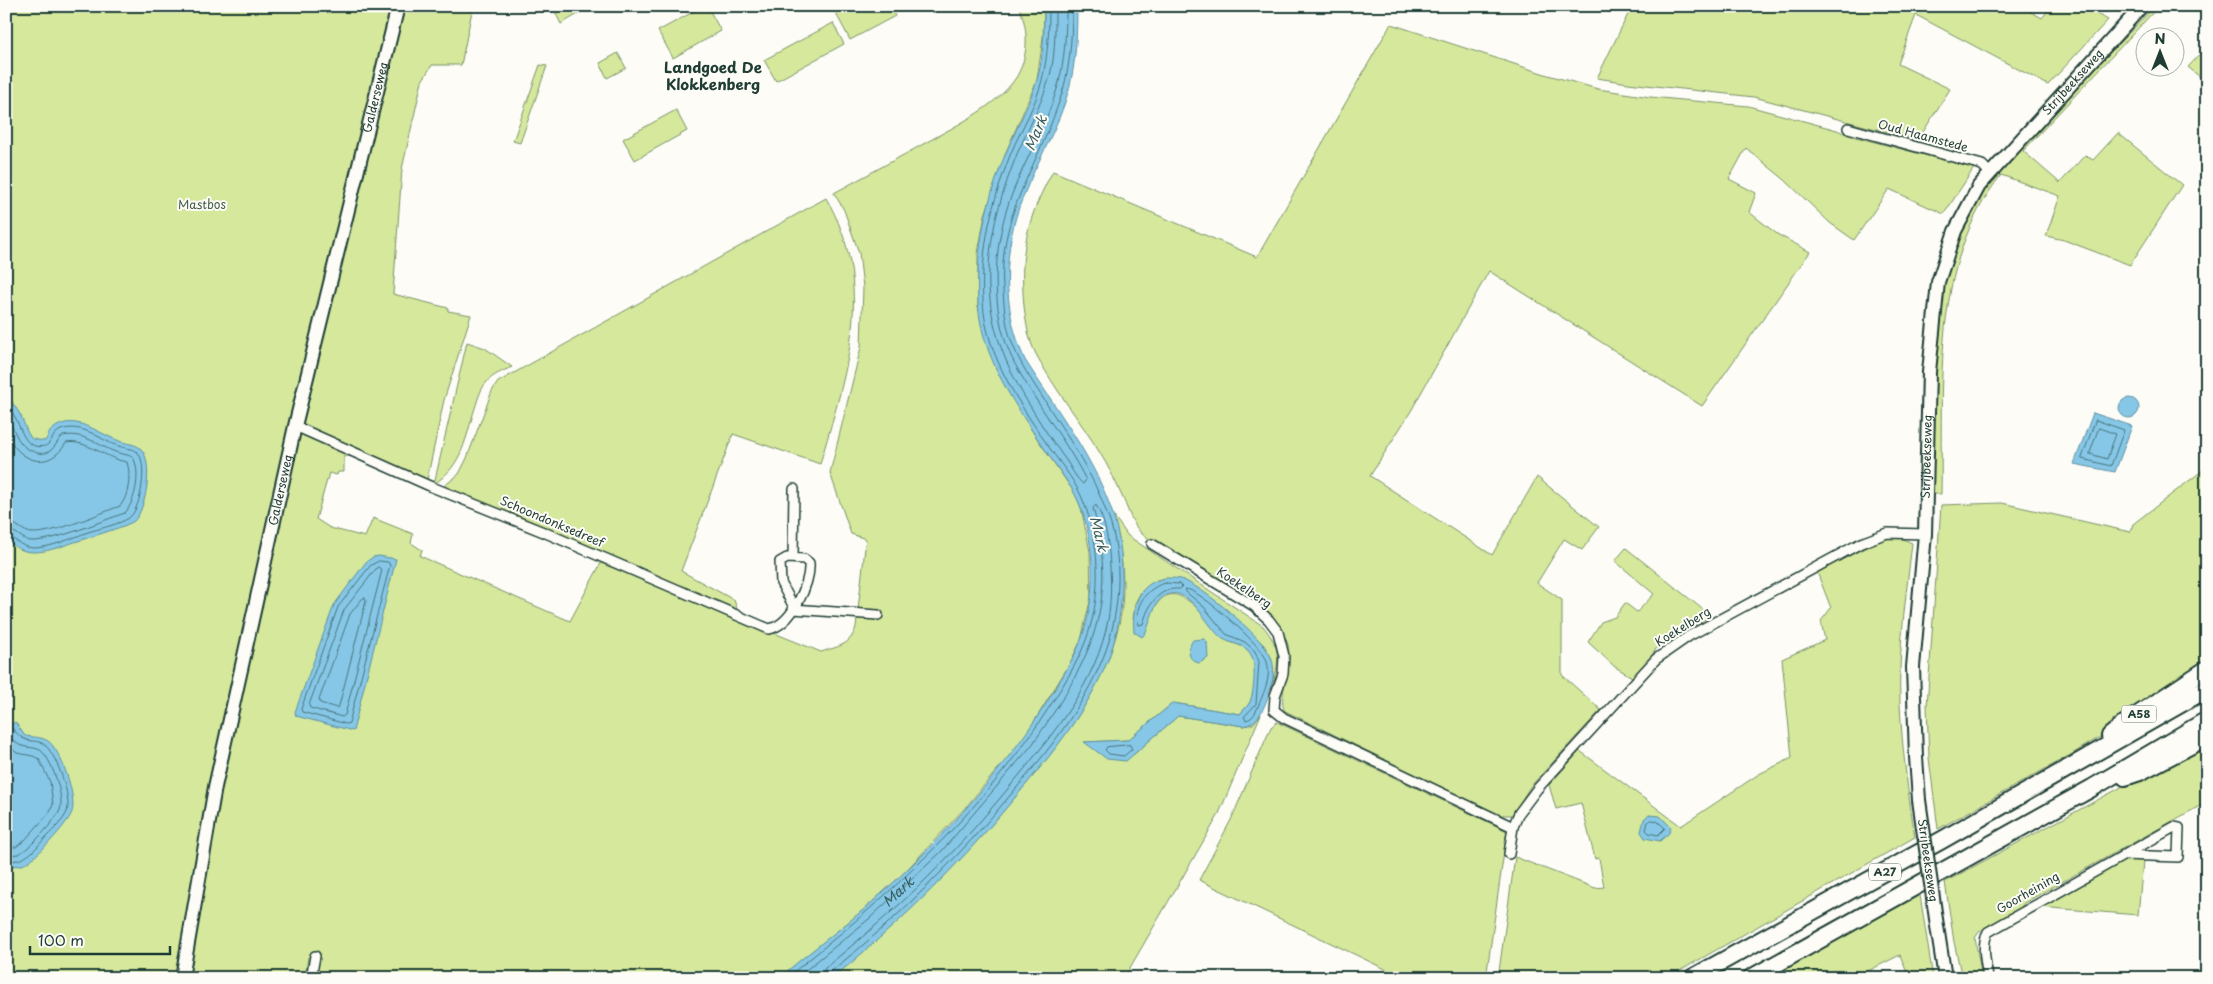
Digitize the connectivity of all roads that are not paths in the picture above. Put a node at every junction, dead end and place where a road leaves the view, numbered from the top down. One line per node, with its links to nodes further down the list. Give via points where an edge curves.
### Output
1 (398, 6): 5 (main road, Galderseweg)
2 (2142, 6): 4 (main road, Strijbeekseweg)
3 (1848, 128): 4 (street, Oud Haamstede, via 1982,165)
4 (1989, 172): 7 (main road, Strijbeekseweg, via 1955,230 1938,282 1929,372)
5 (295, 426): 10 (street, Schoondonksedreef, via 769,629 780,625); 22 (main road, Galderseweg, via 215,787)
6 (794, 489): 9 (street)
7 (1925, 534): 18 (street, Koekelberg, via 1887,533 1861,543 1674,645 1656,659 1568,752 1536,789); 26 (main road, Strijbeekseweg, bridge, via 1914,667 1916,757)
8 (1152, 544): 18 (street, Koekelberg, via 1254,606 1269,620 1278,632 1284,656 1274,710 1284,718)
9 (793, 558): 10 (street, via 783,559 779,569 781,583); 10 (street, Schoondonksedreef, via 807,560 809,567 806,584)
10 (793, 608): 11 (street)
11 (878, 615)
12 (2207, 669): 16 (highway, A58, via 2127,722)
13 (2207, 690): 16 (highway, A27)
14 (2207, 720): 17 (highway, A27)
15 (2207, 737): 17 (highway, via 2140,772)
16 (2076, 764): 24 (highway, A27)
17 (2092, 788): 25 (highway, A27)
18 (1513, 827): 19 (street, Koekelberg)
19 (1509, 854)
20 (2123, 855): 20 (street, Goorheining, via 2178,857 2179,828 2174,827); 27 (street, Goorheining, via 1988,932 1985,945)
21 (315, 956): 23 (street)
22 (182, 978)
23 (311, 978)
24 (1692, 978)
25 (1751, 978)
26 (1945, 978)
27 (1988, 978)

